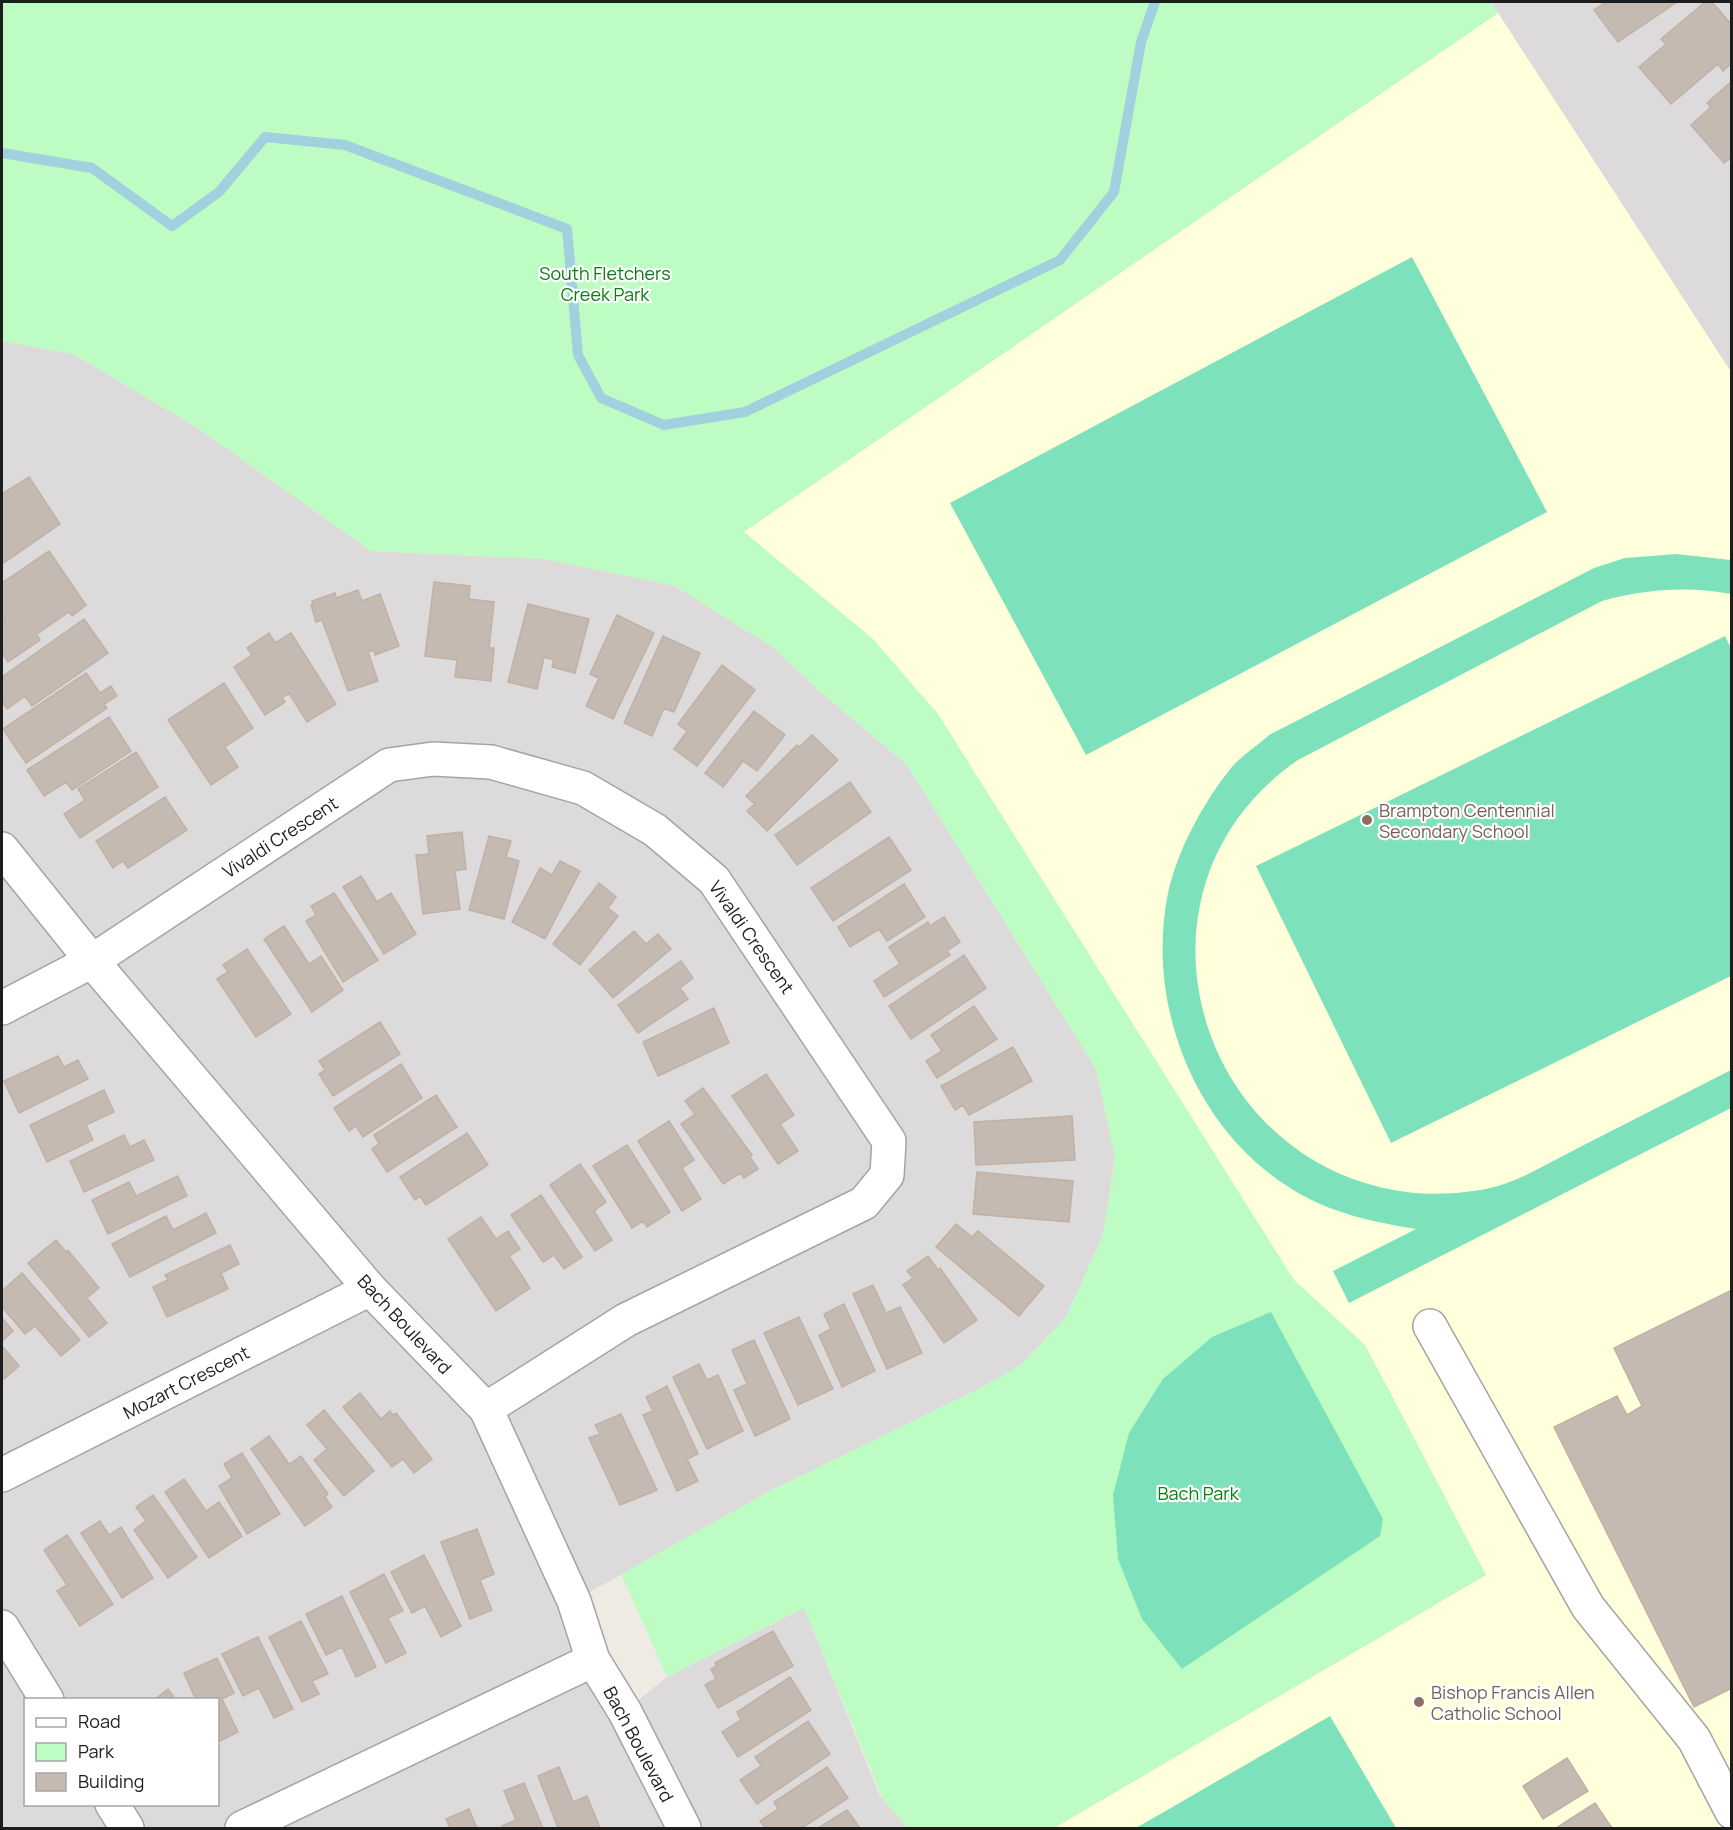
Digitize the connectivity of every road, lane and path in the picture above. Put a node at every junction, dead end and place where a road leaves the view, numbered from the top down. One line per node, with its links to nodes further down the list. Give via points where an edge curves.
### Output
1 (2, 849): 2 (street, Bach Boulevard)
2 (92, 961): 3 (street); 4 (street, Bach Boulevard); 6 (street, Vivaldi Crescent, via 389,765 433,759 491,762 583,788 655,830 714,880 889,1141 888,1175 864,1203 626,1320)
3 (2, 1008)
4 (370, 1289): 6 (street, Bach Boulevard); 7 (street, Mozart Crescent)
5 (1430, 1326): 12 (street, via 1588,1607 1694,1739)
6 (486, 1408): 9 (street, Bach Boulevard, via 574,1601)
7 (2, 1475)
8 (2, 1627): 10 (street)
9 (594, 1660): 14 (street); 15 (street, Bach Boulevard)
10 (46, 1698)
11 (113, 1806): 13 (street)
12 (1731, 1812)
13 (128, 1828)
14 (242, 1828)
15 (684, 1828)

